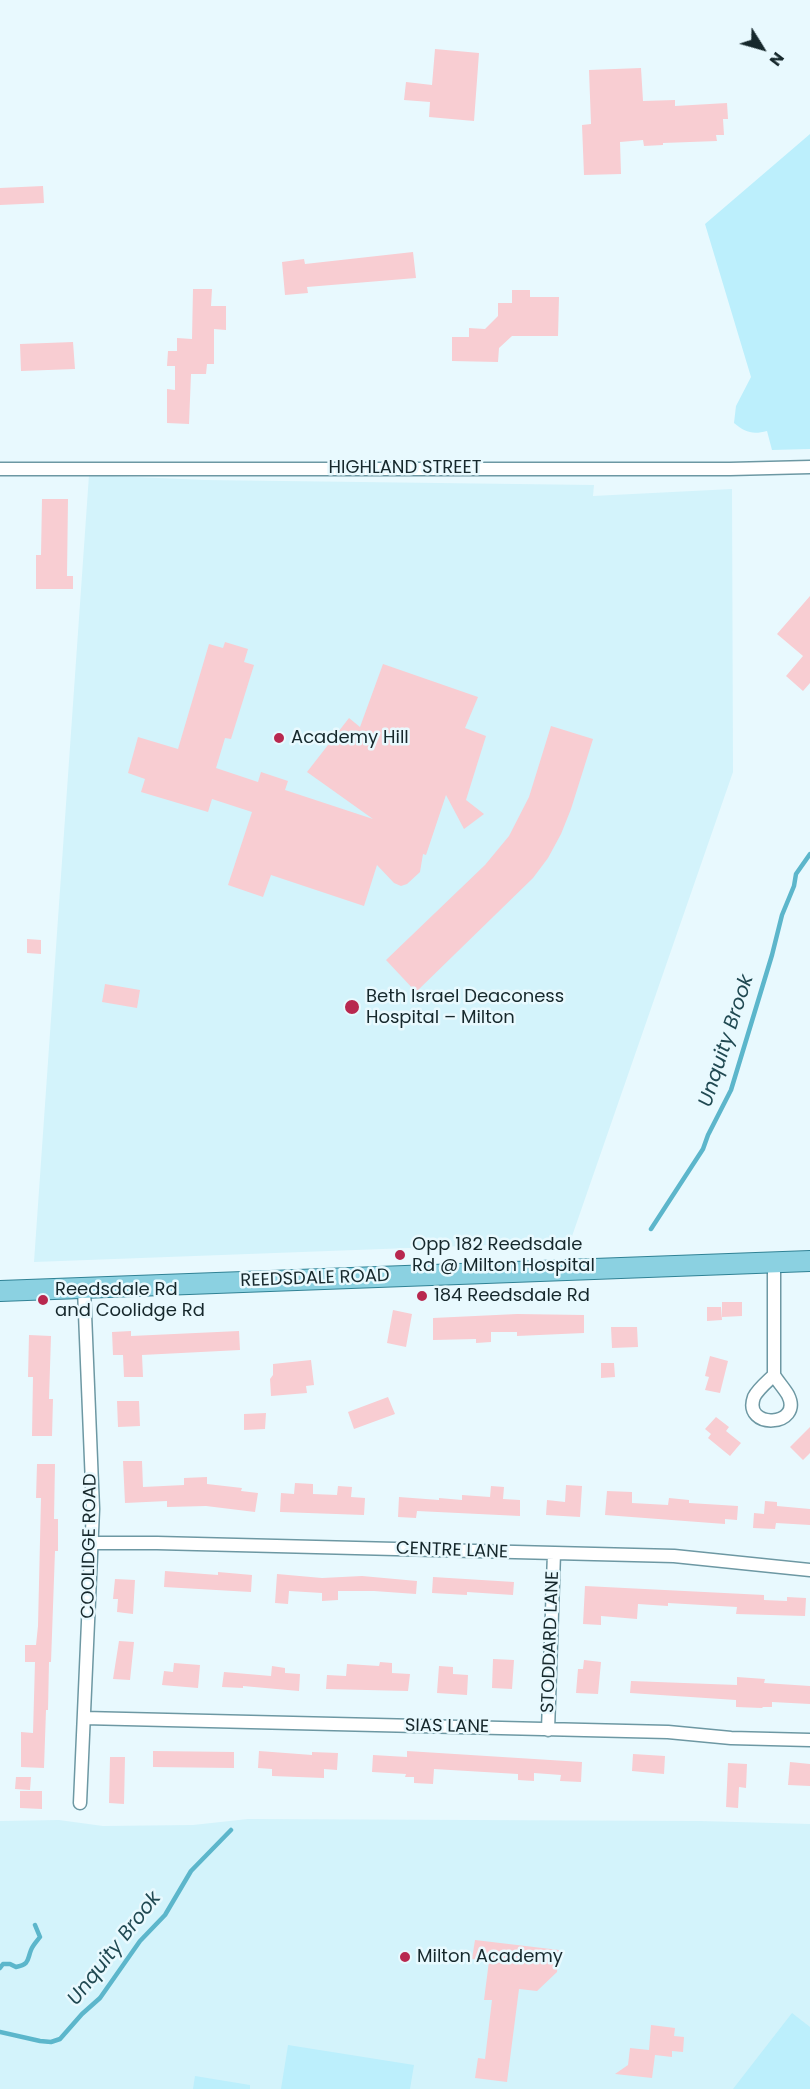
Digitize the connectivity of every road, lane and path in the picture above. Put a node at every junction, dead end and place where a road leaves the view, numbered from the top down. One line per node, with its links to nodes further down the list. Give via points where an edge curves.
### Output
1 (810, 467): 2 (street, HIGHLAND STREET)
2 (0, 469)
3 (810, 1260): 4 (main road, REEDSDALE ROAD)
4 (774, 1261): 5 (main road, REEDSDALE ROAD); 7 (street)
5 (84, 1288): 6 (main road, REEDSDALE ROAD); 8 (street, COOLIDGE ROAD)
6 (0, 1291)
7 (774, 1376)
8 (92, 1543): 9 (street, CENTRE LANE); 11 (street, COOLIDGE ROAD)
9 (554, 1553): 10 (street, CENTRE LANE, via 695,1557); 12 (street, STODDARD LANE)
10 (810, 1570)
11 (84, 1718): 12 (street, SIAS LANE); 14 (street, COOLIDGE ROAD)
12 (548, 1730): 13 (street, SIAS LANE)
13 (810, 1740)
14 (80, 1803)

